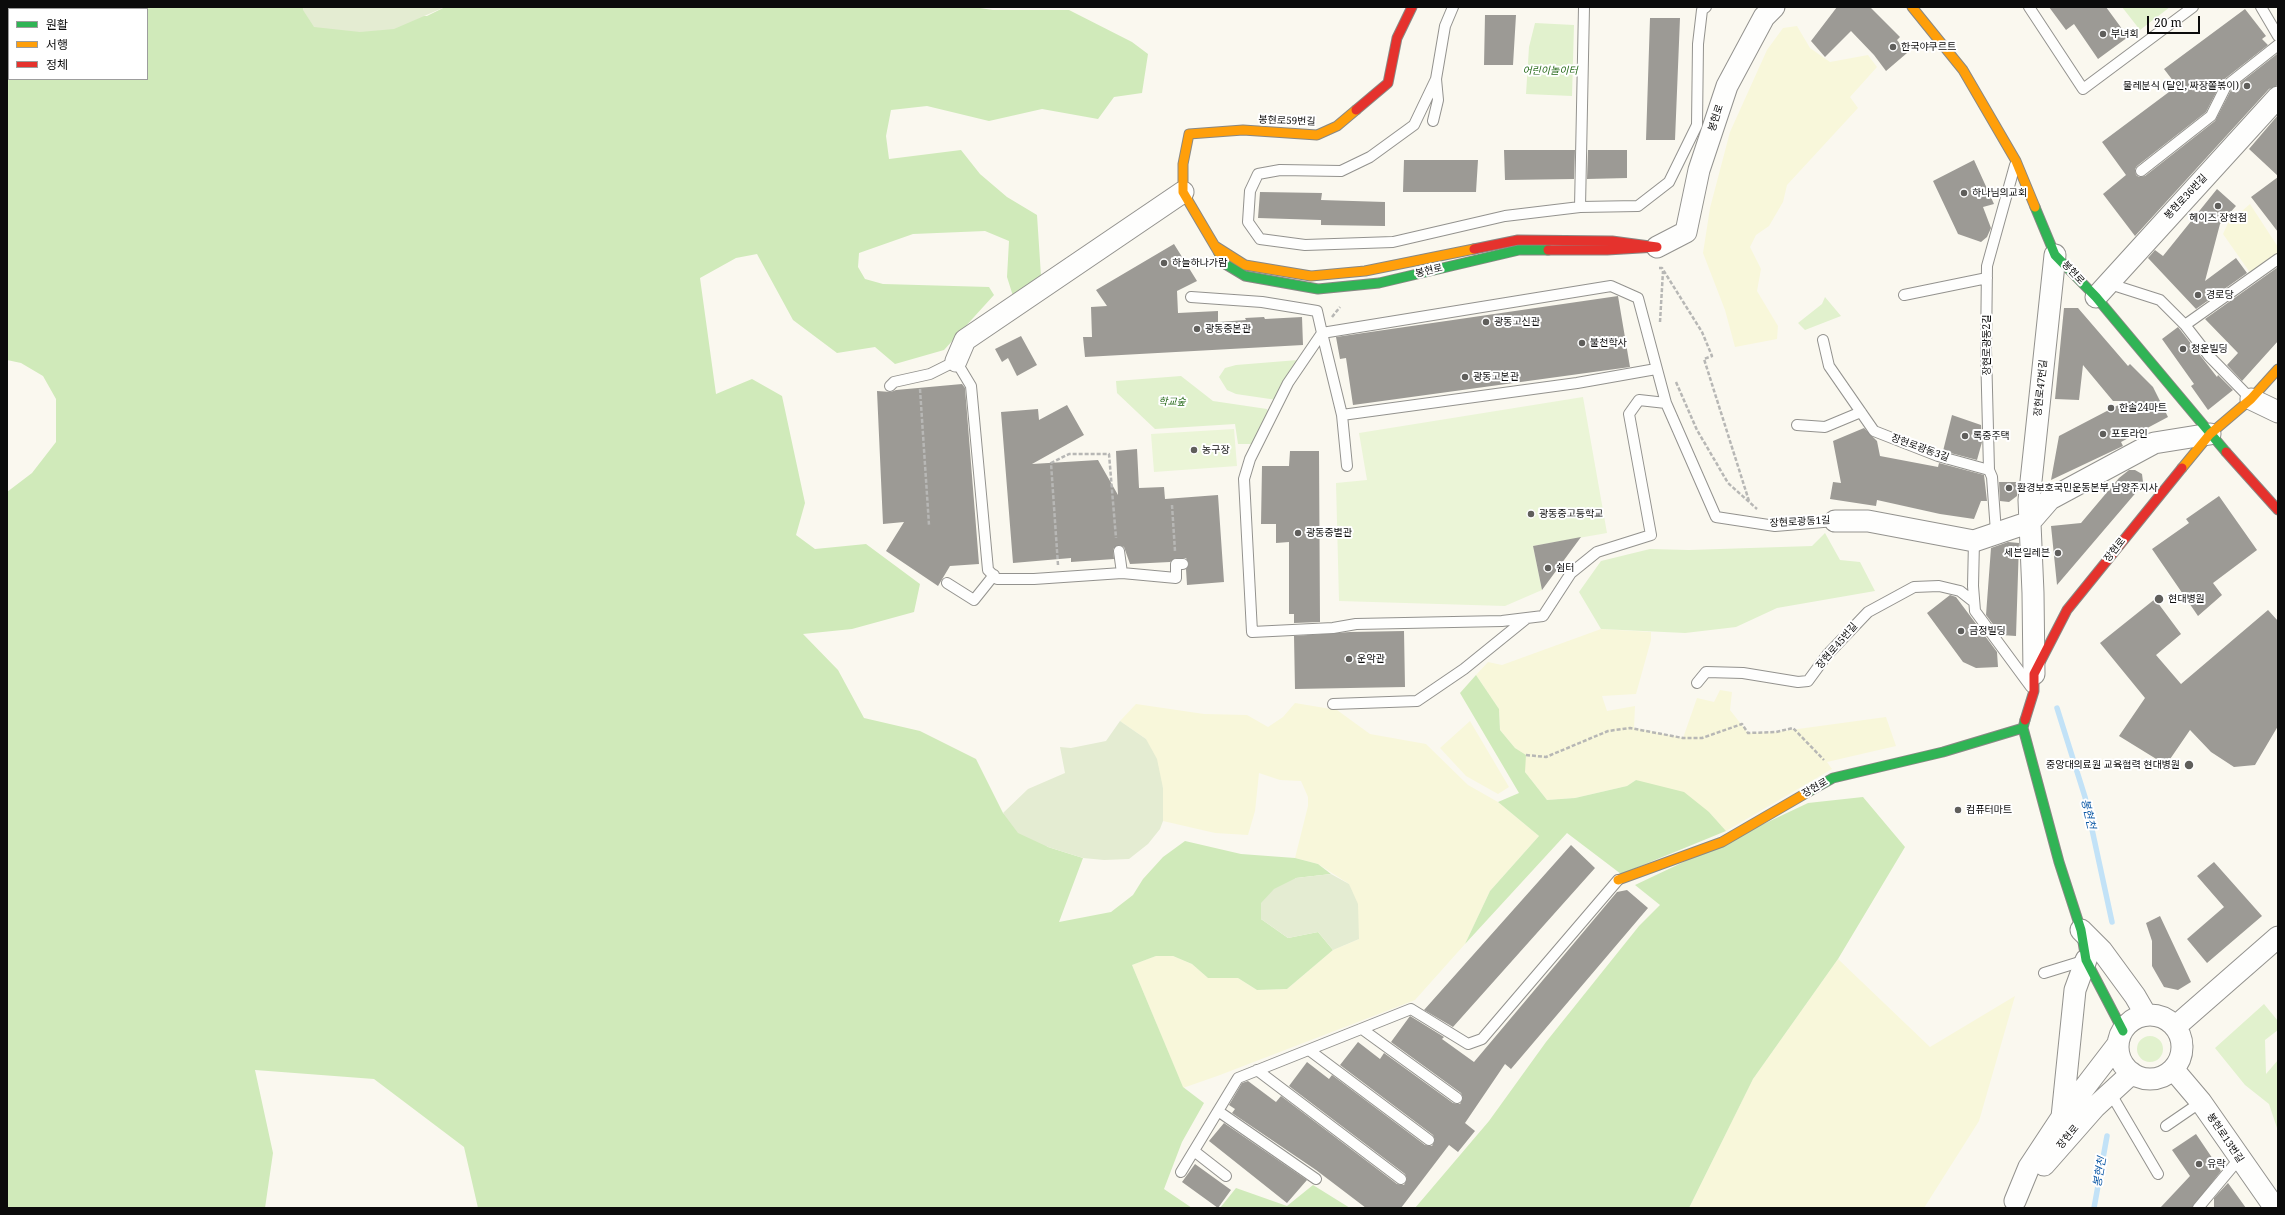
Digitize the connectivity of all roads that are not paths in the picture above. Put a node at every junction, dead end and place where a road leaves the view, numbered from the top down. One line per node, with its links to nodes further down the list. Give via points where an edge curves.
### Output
1 (1412, 7): 16 (street, 봉현로59번길, via 1397,38 1388,83 1337,126 1317,135 1243,130 1189,134)
2 (1453, 7): 12 (lane, via 1445,26)
3 (1584, 7): 19 (lane)
4 (1706, 7): 19 (lane, via 1702,10 1698,44 1697,125 1669,182 1638,206)
5 (1912, 7): 15 (street, 봉현로, via 1963,70)
6 (2029, 7): 7 (lane, via 2083,89)
7 (2193, 7)
8 (2261, 7): 10 (lane)
9 (1767, 10): 21 (street, 봉현로, via 1727,86 1699,170 1686,232)
10 (2278, 36)
11 (2278, 45): 17 (lane, via 2226,86 2212,116)
12 (1436, 79): 14 (lane, via 1438,100); 19 (lane, via 1414,125 1370,157 1341,171 1280,170 1258,174 1250,192 1248,222 1260,239 1305,245 1393,242 1505,216)
13 (2278, 97): 25 (street, 봉현로36번길)
14 (1433, 121)
15 (2016, 161): 22 (street, 봉현로); 24 (lane, 장현로광동2길)
16 (1183, 164): 18 (street, 봉현로)
17 (2141, 171)
18 (1184, 192): 20 (street, 봉현로); 31 (street, via 965,340)
19 (1580, 207)
20 (1215, 246): 21 (street, 봉현로, via 1245,265 1311,276 1365,271 1518,240 1612,241); 21 (street, 봉현로, via 1225,264 1245,276 1318,289 1379,283 1520,250)
21 (1657, 247)
22 (2056, 254): 25 (street, 봉현로); 46 (street, 장현로47번길, via 2029,500)
23 (2278, 259): 28 (lane)
24 (1987, 278): 26 (lane); 43 (lane, 장현로광동2길)
25 (2103, 291): 28 (lane, via 2160,300); 41 (street, 봉현로)
26 (1904, 295)
27 (1191, 297): 29 (lane, via 1262,302 1317,311)
28 (2185, 325): 35 (lane, via 2209,356)
29 (1321, 331): 32 (lane, via 1611,286 1638,298); 39 (lane); 55 (lane, via 1288,384 1250,458 1244,479 1252,632 1332,628 1356,624 1502,621)
30 (1823, 340): 37 (lane, 장현로광동3길, via 1829,366)
31 (956, 362): 34 (lane, via 930,374 894,382); 52 (lane, via 971,386 982,525 988,570)
32 (1656, 368): 36 (lane); 39 (lane, via 1577,383)
33 (2278, 370): 35 (street, 장현로)
34 (890, 386)
35 (2251, 399): 38 (street); 41 (street, 장현로)
36 (1666, 403): 45 (lane, 장현로광동1길, via 1716,516 1775,526); 55 (lane, via 1639,400 1629,414 1652,535 1597,552 1571,573 1543,616)
37 (1861, 412): 40 (lane, via 1825,427); 43 (lane, 장현로광동3길, via 1874,431 1938,456)
38 (2278, 412)
39 (1342, 415): 42 (lane)
40 (1797, 425)
41 (2210, 434): 44 (street, 봉현로); 46 (street, via 2154,443 2050,499); 57 (street, 장현로, via 2067,610)
42 (1347, 466)
43 (1989, 470): 47 (lane, 장현로광동2길, via 1992,477)
44 (2278, 510)
45 (1835, 521): 48 (street, 장현로광동1길, via 1868,521)
46 (2030, 522): 47 (street); 57 (street, 장현로47번길)
47 (1996, 532): 48 (street)
48 (1974, 541): 54 (lane)
49 (1118, 546): 51 (lane)
50 (1175, 554): 51 (lane, via 1179,564 1176,578)
51 (1122, 573): 52 (lane, via 997,579)
52 (994, 576): 53 (lane, via 974,600)
53 (947, 583)
54 (1974, 602): 56 (lane, 장현로45번길, via 1960,591 1939,586 1914,587 1868,612 1827,655 1808,681 1798,682 1742,673 1706,672); 57 (lane, via 1975,611)
55 (1527, 618): 58 (lane, via 1464,669 1417,702)
56 (1697, 683)
57 (2034, 683): 59 (street, 장현로)
58 (1332, 704)
59 (2023, 728): 60 (street, 장현로, via 1943,752 1838,776 1722,842); 61 (street, via 2059,862)
60 (1618, 880): 67 (lane, via 1482,1039 1468,1044 1411,1009)
61 (2081, 930): 63 (street); 65 (street, via 2102,951)
62 (2278, 937): 66 (street)
63 (2086, 960): 64 (lane); 68 (street); 77 (street, 장현로, via 2075,990)
64 (2044, 973)
65 (2146, 1015): 66 (street, via 2167,1020); 68 (street, via 2136,1019)
66 (2175, 1027): 70 (street, via 2182,1047 2181,1058)
67 (1362, 1029): 69 (lane); 74 (lane)
68 (2121, 1037): 72 (street, via 2119,1054 2122,1064); 77 (street)
69 (1308, 1050): 71 (lane); 79 (lane)
70 (2173, 1069): 72 (street, via 2158,1078 2148,1079); 75 (street, 봉현로13번길)
71 (1257, 1070): 76 (lane, via 1238,1078); 86 (lane)
72 (2132, 1073): 73 (street, 장현로)
73 (2111, 1094): 83 (lane); 87 (street, 장현로, via 2073,1130)
74 (1457, 1098)
75 (2200, 1102): 78 (lane); 81 (street, 봉현로13번길)
76 (1218, 1111): 80 (lane); 85 (lane)
77 (2062, 1117): 87 (street, via 2029,1167)
78 (2166, 1126)
79 (1429, 1140)
80 (1194, 1151): 82 (lane); 84 (lane)
81 (2239, 1159): 88 (lane); 89 (street, 봉현로13번길)
82 (1181, 1172)
83 (2158, 1174)
84 (1226, 1176)
85 (1316, 1179)
86 (1401, 1179)
87 (2013, 1204)
88 (2198, 1208)
89 (2275, 1208)

